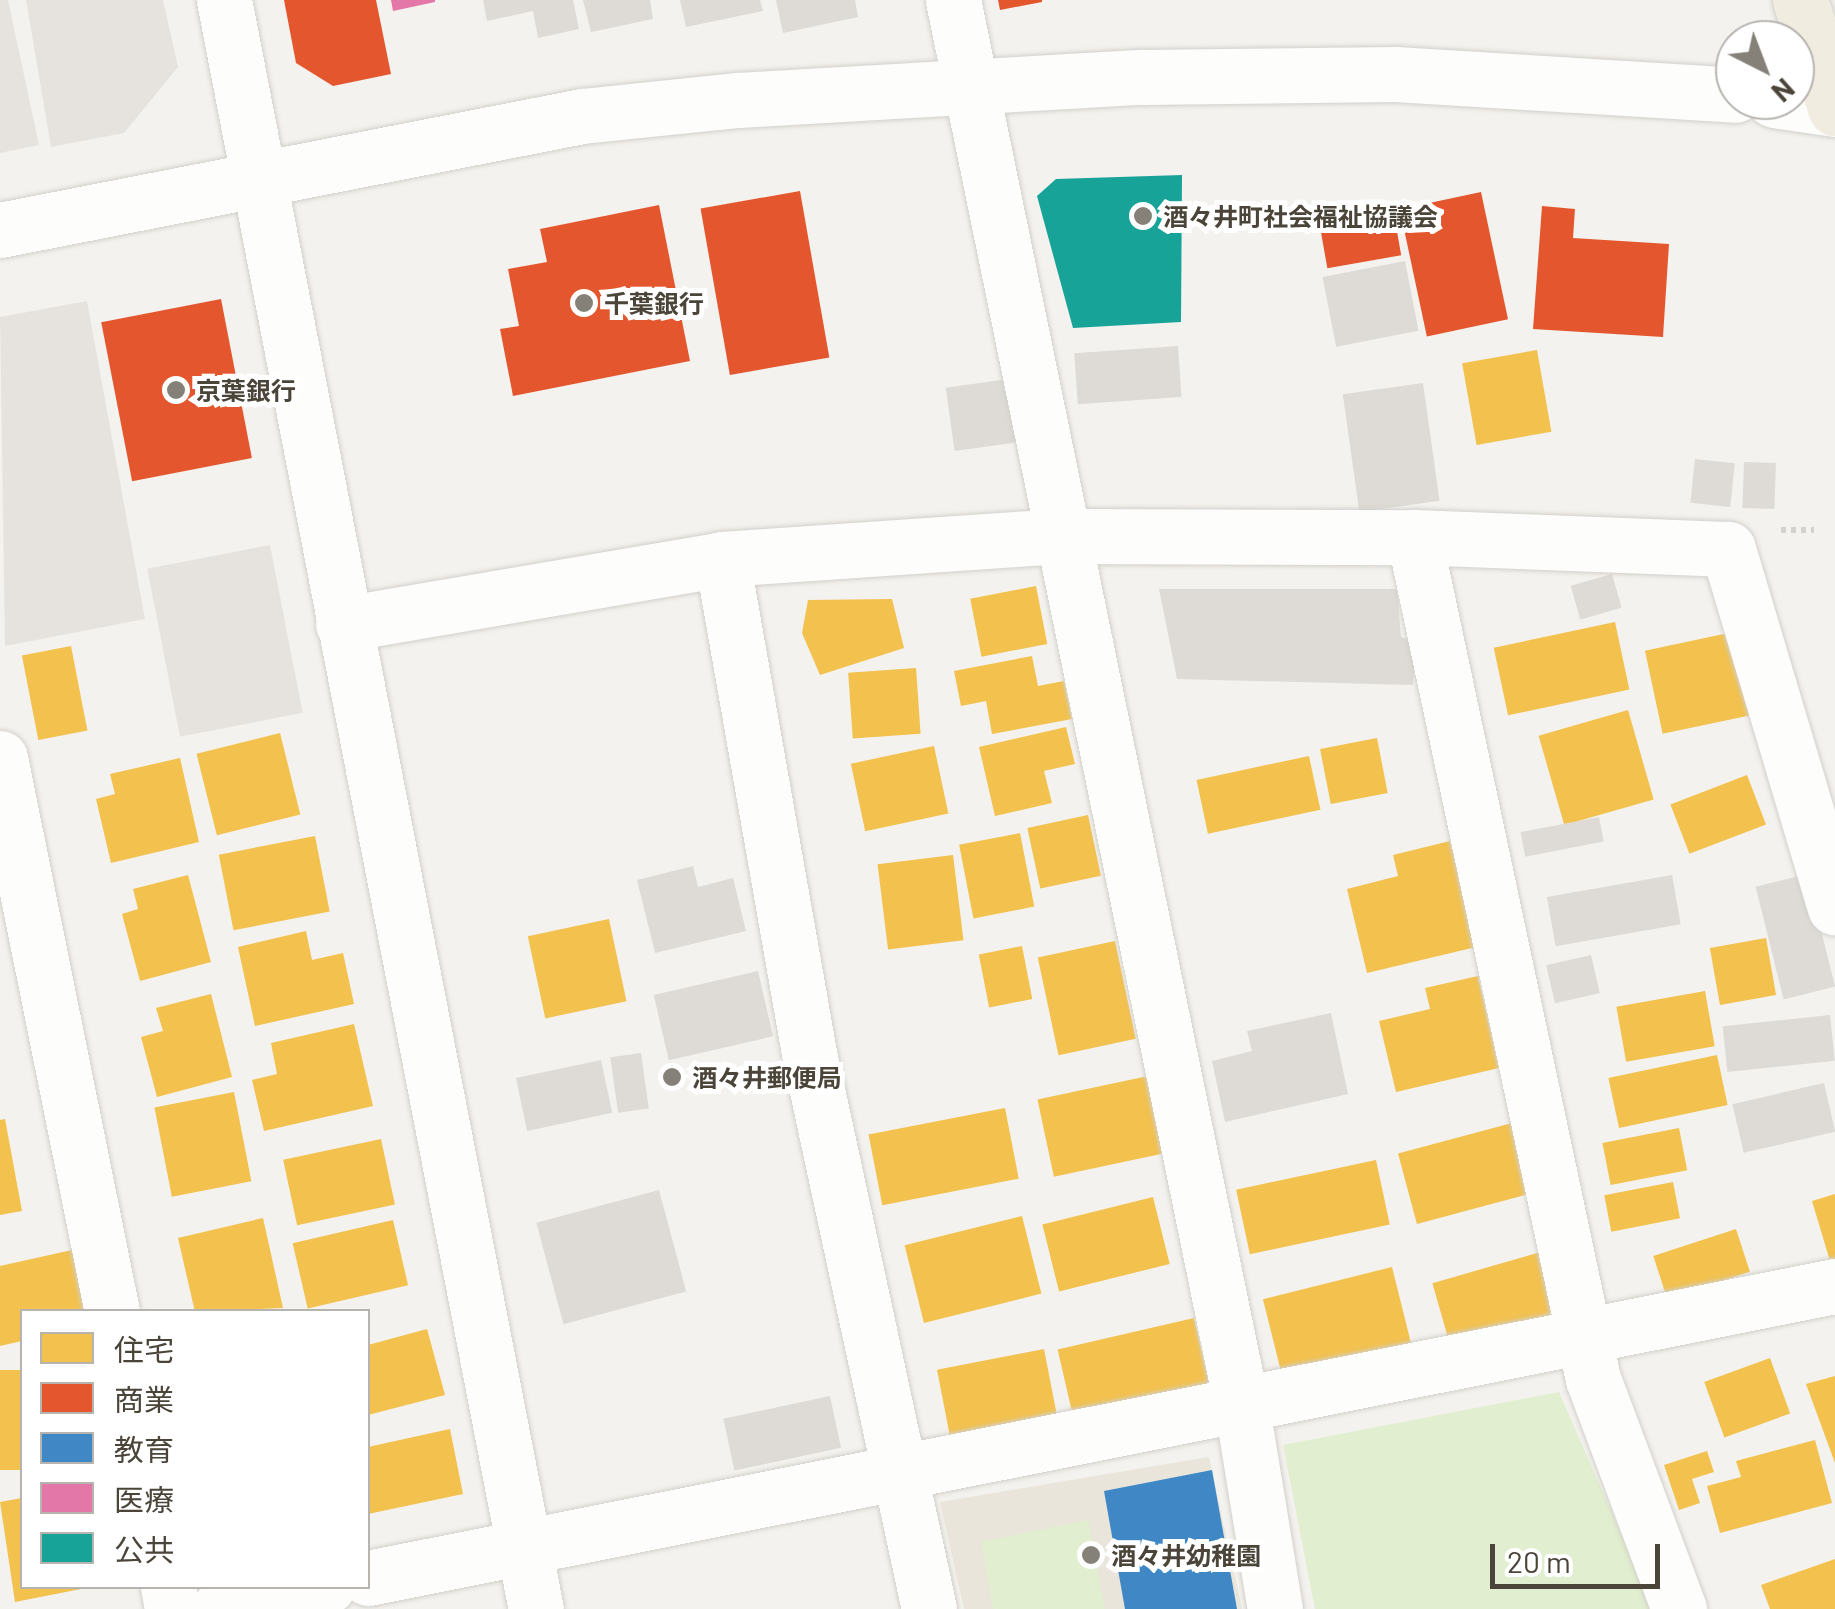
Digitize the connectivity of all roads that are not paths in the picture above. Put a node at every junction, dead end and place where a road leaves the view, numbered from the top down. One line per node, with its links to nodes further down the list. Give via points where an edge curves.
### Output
1 (224, 0): 8 (street)
2 (953, 0): 5 (street)
3 (1800, 0): 7 (highway)
4 (1821, 0): 7 (highway)
5 (970, 85): 6 (street, via 1395,74); 8 (street, via 582,116); 10 (street)
6 (1715, 93)
7 (1835, 108)
8 (261, 180): 9 (street); 13 (street)
9 (0, 230)
10 (1063, 536): 11 (street); 12 (street); 19 (street)
11 (1414, 538): 15 (street, via 1728,549); 18 (street)
12 (722, 559): 13 (street); 20 (street, via 809,1053)
13 (343, 624): 21 (street)
14 (0, 758): 17 (street)
15 (1835, 908)
16 (1835, 1286): 18 (street)
17 (111, 1309)
18 (1584, 1336): 19 (street); 28 (street, via 1593,1379)
19 (1242, 1408): 20 (street); 27 (street)
20 (904, 1470): 21 (street); 26 (street)
21 (522, 1546): 22 (street); 25 (street)
22 (370, 1578)
23 (314, 1589): 24 (street)
24 (218, 1609)
25 (536, 1609)
26 (929, 1609)
27 (1276, 1609)
28 (1679, 1609)

